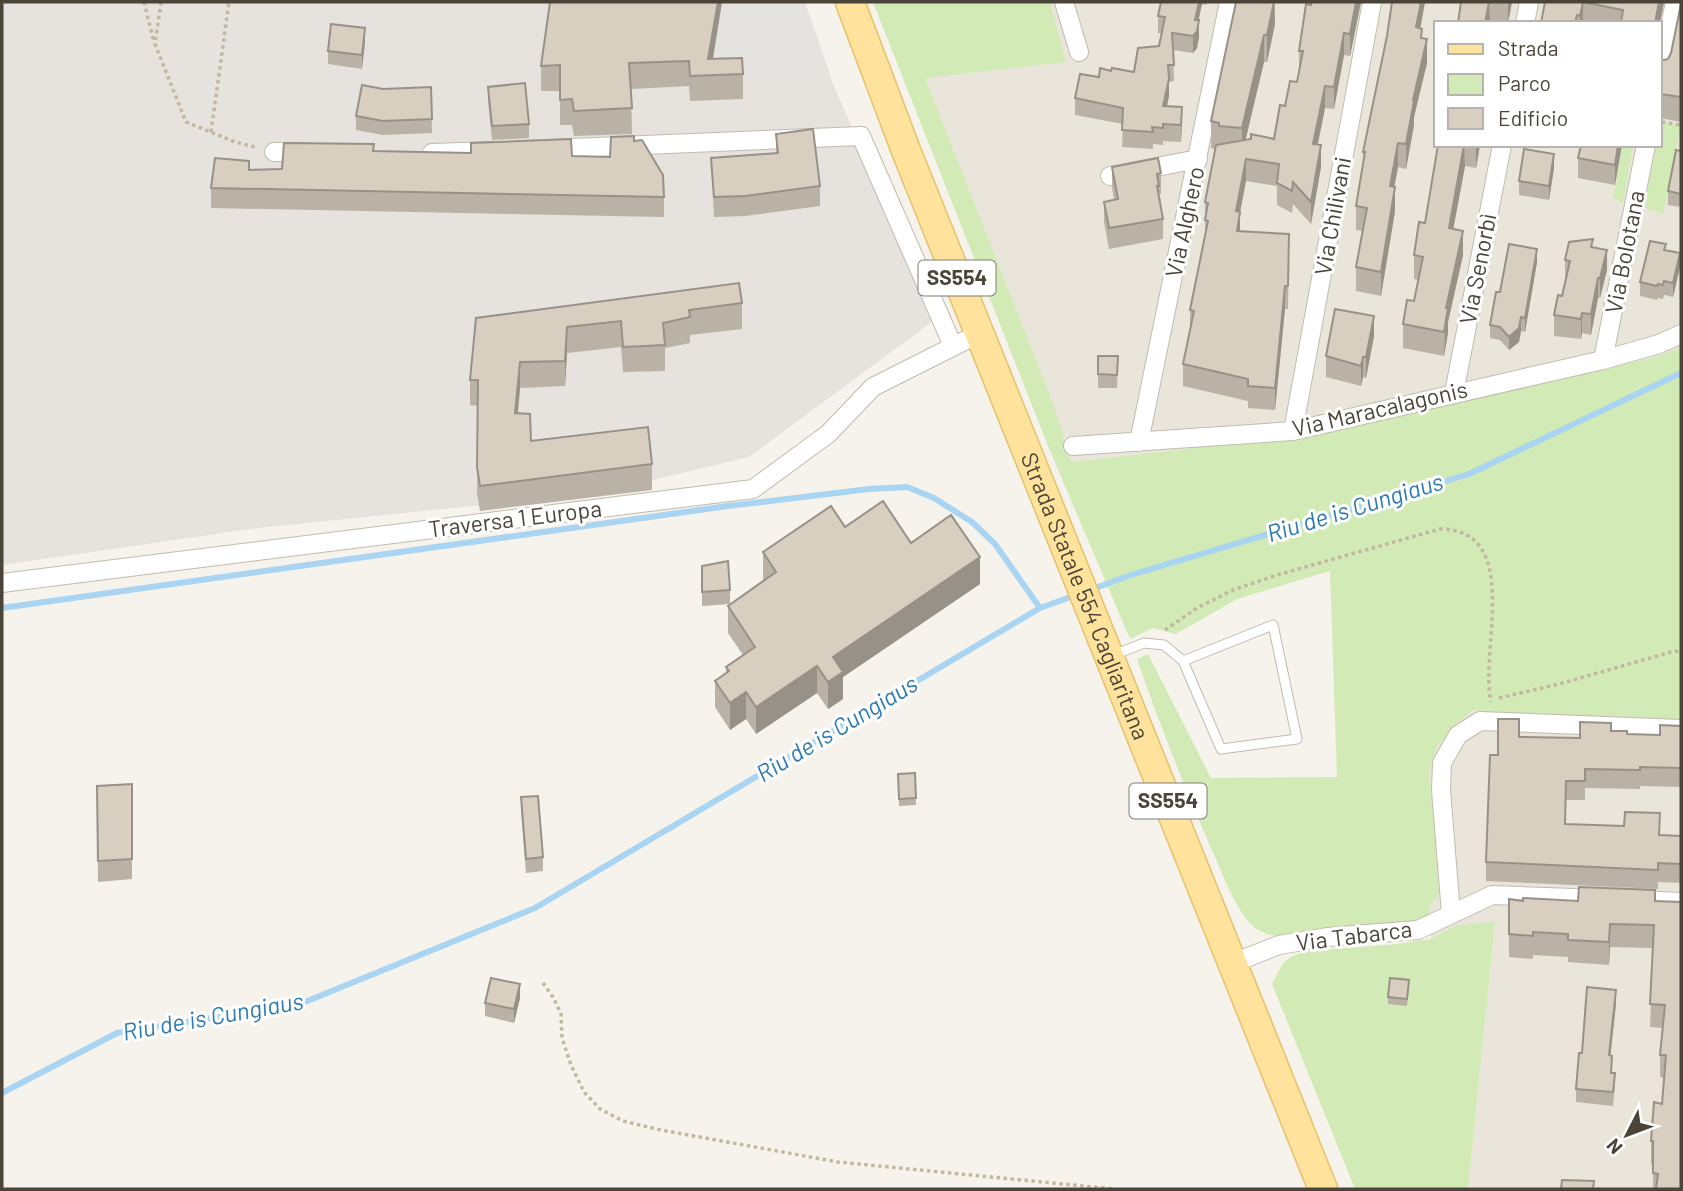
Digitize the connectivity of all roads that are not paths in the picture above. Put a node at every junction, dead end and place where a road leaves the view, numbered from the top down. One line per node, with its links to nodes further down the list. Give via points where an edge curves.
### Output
1 (850, 2): 17 (main road, Strada Statale 554 Cagliaritana / SS554)
2 (1064, 2): 8 (street)
3 (1229, 2): 15 (street, Via Alghero)
4 (1372, 2): 22 (street, Via Chilivani)
5 (1529, 2): 7 (street)
6 (1675, 2): 9 (street)
7 (1525, 21)
8 (1079, 52)
9 (1662, 65)
10 (1502, 147): 21 (street, Via Senorbì)
11 (1646, 147): 20 (street, Via Bolotana)
12 (274, 152): 13 (street)
13 (330, 152)
14 (414, 153): 19 (street, via 861,136)
15 (1198, 159): 16 (street); 23 (street, Via Alghero)
16 (1110, 176)
17 (979, 333): 19 (street, Traversa 1 Europa); 26 (main road, Strada Statale 554 Cagliaritana / SS554)
18 (1681, 334): 20 (street, Via Maracalagonis)
19 (953, 346): 25 (street, Traversa 1 Europa, via 873,387 828,434 753,489)
20 (1603, 360): 21 (street, Via Maracalagonis)
21 (1454, 393): 22 (street, Via Maracalagonis)
22 (1293, 431): 23 (street, Via Maracalagonis)
23 (1139, 442): 24 (street, Via Maracalagonis)
24 (1073, 446)
25 (2, 583)
26 (1106, 648): 27 (lane, via 1164,645); 31 (main road, Strada Statale 554 Cagliaritana / SS554)
27 (1183, 661): 27 (lane, via 1221,749 1297,738 1273,625)
28 (1681, 729): 30 (street, via 1488,721 1458,735 1442,763)
29 (1681, 902): 30 (street, Via Tabarca, via 1492,895)
30 (1451, 914): 31 (street, Via Tabarca, via 1418,930 1328,937 1279,946)
31 (1233, 963): 32 (main road, Strada Statale 554 Cagliaritana / SS554)
32 (1324, 1189)

